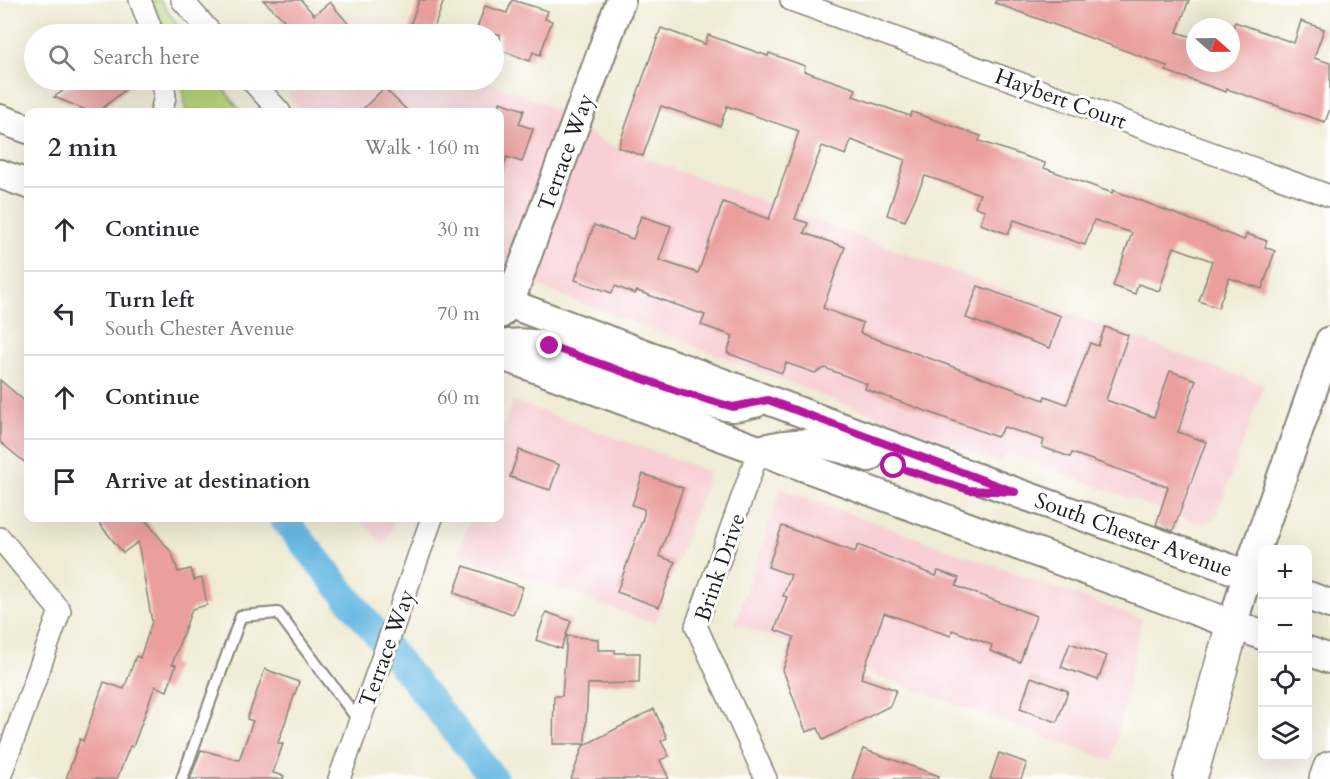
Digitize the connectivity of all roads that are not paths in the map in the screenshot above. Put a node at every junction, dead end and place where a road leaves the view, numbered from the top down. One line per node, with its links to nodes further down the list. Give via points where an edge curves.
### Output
1 (140, 0): 5 (street)
2 (182, 0): 6 (street)
3 (621, 0): 16 (main road, Terrace Way)
4 (791, 0): 15 (street, Haybert Court)
5 (149, 24)
6 (203, 24)
7 (164, 90): 9 (street)
8 (260, 90): 10 (street)
9 (162, 108)
10 (276, 108)
11 (0, 119): 12 (main road)
12 (24, 128)
13 (0, 174): 14 (main road)
14 (24, 183)
15 (1330, 196)
16 (504, 303)
17 (504, 306): 21 (main road, South Chester Avenue)
18 (1330, 341): 26 (main road)
19 (504, 345): 21 (main road, via 550,346 733,407)
20 (504, 356): 22 (main road)
21 (768, 400): 23 (main road, South Chester Avenue)
22 (759, 450): 23 (main road, via 799,442 839,446 969,490); 29 (main road); 37 (street, Brink Drive, via 696,626)
23 (1015, 492): 26 (main road, South Chester Avenue)
24 (431, 522): 32 (street, Terrace Way)
25 (0, 538): 34 (street, via 60,611)
26 (1255, 577): 29 (main road)
27 (1312, 597): 28 (main road)
28 (1330, 604)
29 (1248, 630): 38 (highway)
30 (1312, 652): 31 (main road)
31 (1330, 659)
32 (360, 721): 35 (lane, via 278,613 241,616); 36 (street, Terrace Way)
33 (1330, 768): 39 (highway)
34 (0, 777)
35 (182, 779)
36 (339, 779)
37 (766, 779)
38 (1190, 779)
39 (1326, 779)

